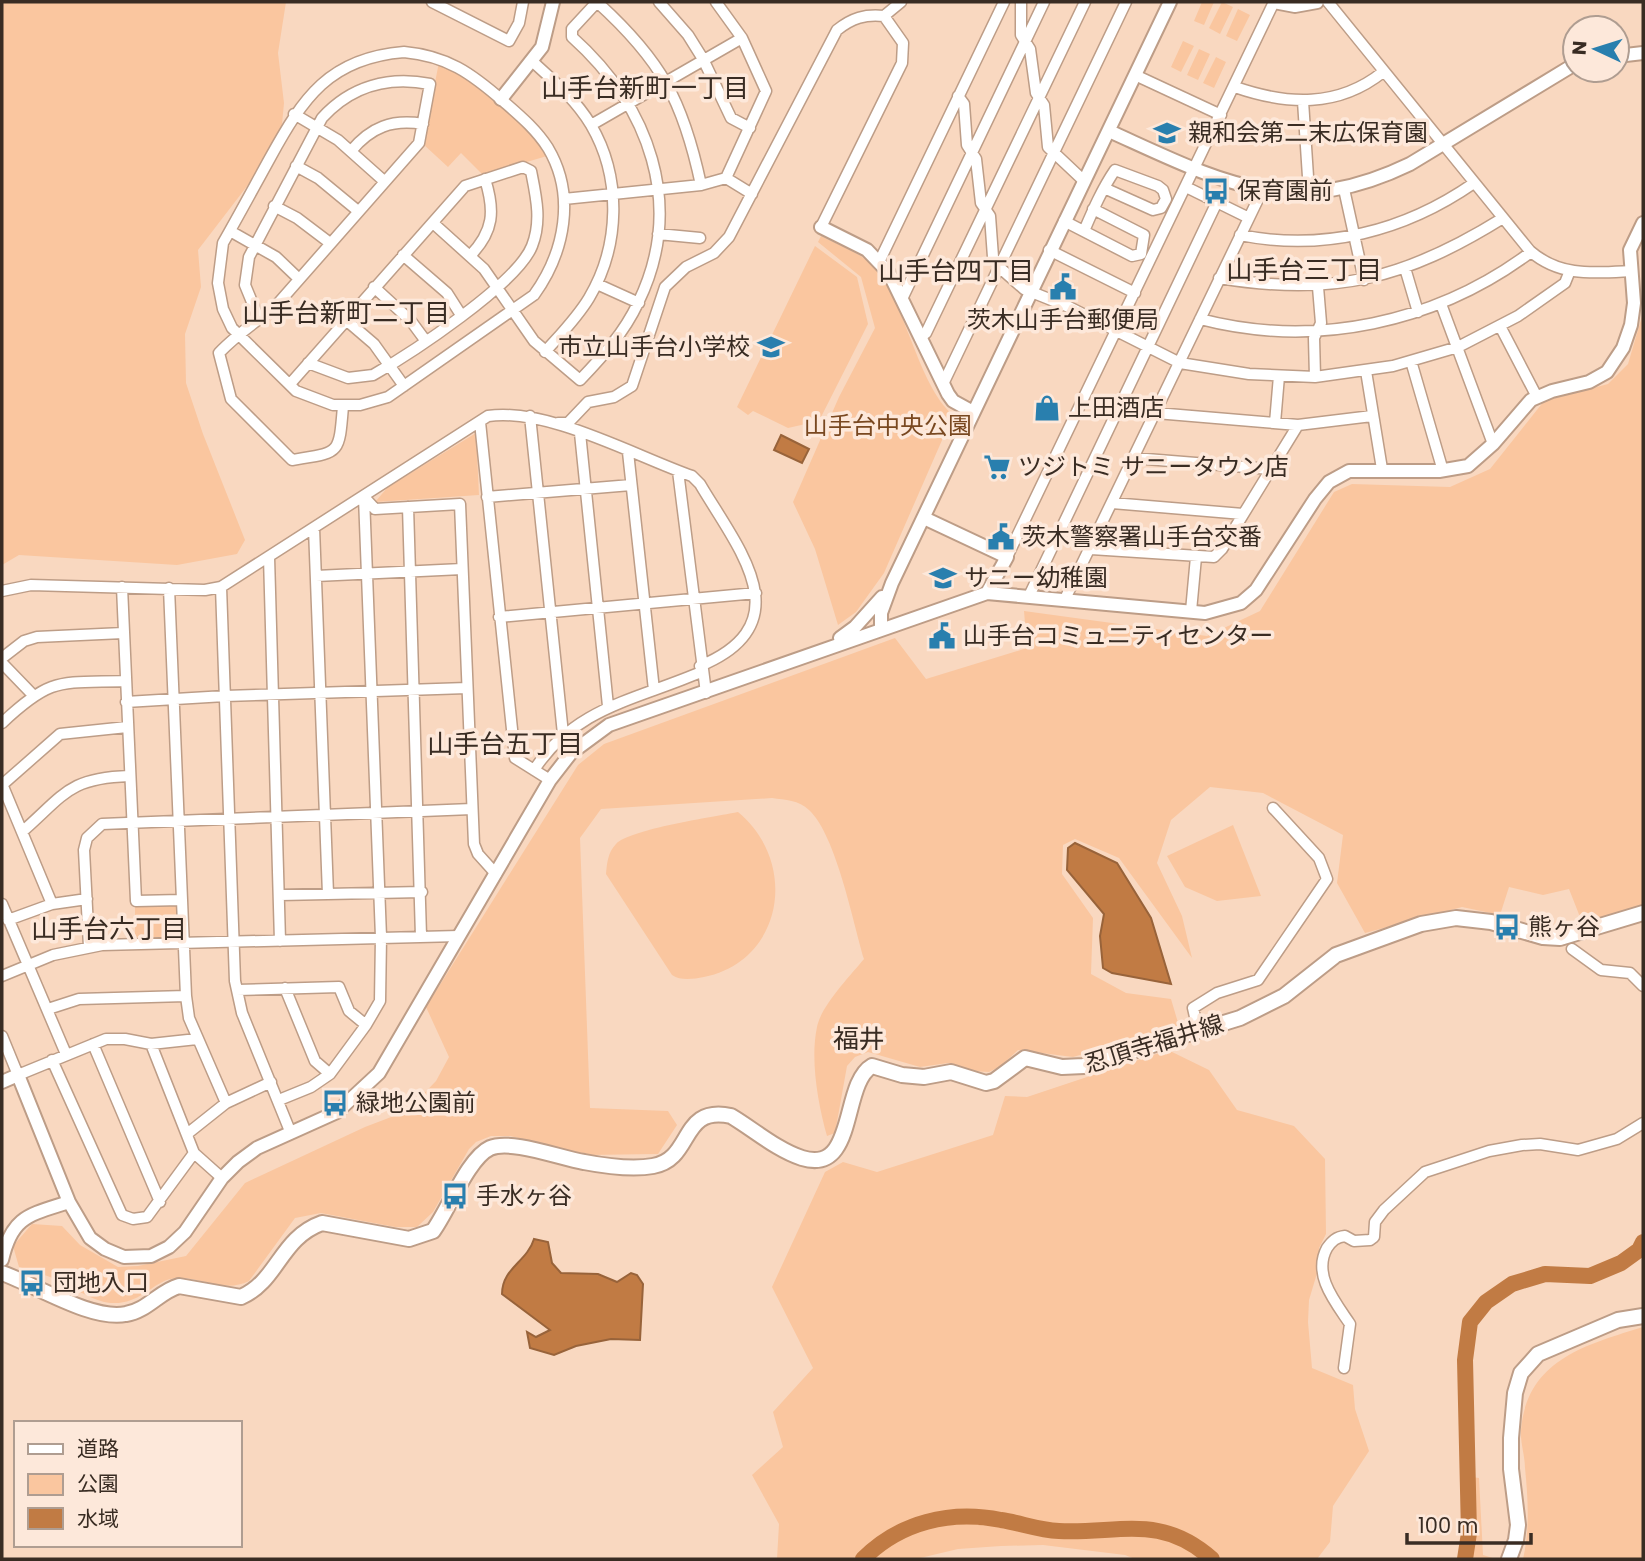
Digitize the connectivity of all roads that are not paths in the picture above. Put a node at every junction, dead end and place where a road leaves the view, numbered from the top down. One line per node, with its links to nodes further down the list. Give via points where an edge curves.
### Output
1 (432, 2): 2 (street, via 509,41)
2 (523, 2)
3 (553, 2): 21 (street, via 548,30)
4 (597, 2): 25 (street, via 630,32); 31 (street, via 572,29 572,37)
5 (659, 2): 20 (street)
6 (716, 2): 18 (street)
7 (901, 2): 17 (street)
8 (1003, 2): 27 (street)
9 (1021, 2): 19 (street)
10 (1044, 2): 19 (street)
11 (1086, 2): 28 (street)
12 (1126, 2): 41 (street)
13 (1170, 2): 24 (street)
14 (1274, 2): 15 (street, via 1295,6); 26 (street)
15 (1317, 2)
16 (1328, 2): 22 (street)
17 (884, 16): 58 (street, via 860,17 836,30); 70 (street, via 903,43 902,63)
18 (742, 38): 20 (street); 37 (street, via 766,91)
19 (1025, 41): 28 (street, via 1035,93); 42 (street)
20 (704, 59): 25 (street); 37 (street, via 731,118)
21 (533, 62): 29 (street); 35 (street, via 573,99)
22 (1383, 72): 30 (street, via 1362,89); 39 (street)
23 (1561, 73): 39 (street)
24 (1135, 75): 33 (street); 38 (street)
25 (667, 81): 31 (street); 50 (street, via 690,134)
26 (1235, 86): 30 (street, via 1262,97); 33 (street)
27 (958, 96): 42 (street, via 964,104 967,145); 83 (street)
28 (1040, 98): 41 (street, via 1048,147); 63 (street)
29 (500, 99): 32 (street, via 451,62 404,52 346,67 319,84); 59 (street, via 547,147)
30 (1303, 101): 56 (street)
31 (629, 102): 35 (street); 54 (street, via 642,128)
32 (294, 114): 36 (street); 72 (street)
33 (1221, 114): 44 (street)
34 (423, 124): 36 (street, via 430,84 401,79 369,86 340,101); 40 (street, via 380,127); 48 (street, via 419,143)
35 (591, 125): 57 (street)
36 (317, 128): 40 (street); 43 (street)
37 (750, 128): 45 (street)
38 (1109, 131): 44 (street); 47 (street)
39 (1443, 145): 49 (street); 53 (street, via 1382,178)
40 (351, 151): 48 (street)
41 (1054, 153): 47 (street); 84 (street)
42 (972, 154): 63 (street); 97 (street)
43 (296, 166): 61 (street); 64 (street)
44 (1194, 169): 51 (street); 55 (street, via 1218,181)
45 (726, 178): 50 (street); 58 (street)
46 (485, 179): 68 (street, via 465,186); 82 (street, via 492,221 488,234); 94 (street, via 523,167 531,171 537,202 531,246 513,276)
47 (1083, 180): 67 (street)
48 (384, 181): 64 (street)
49 (1474, 183): 66 (street); 75 (street, via 1406,222)
50 (701, 185): 54 (street)
51 (1186, 187): 60 (street); 96 (street)
52 (1104, 188): 52 (street, via 1118,169 1158,186 1166,199 1161,208 1153,210); 62 (street)
53 (1344, 189): 56 (street); 75 (street)
54 (658, 190): 57 (street); 73 (street)
55 (1262, 191): 56 (street); 65 (street)
56 (1309, 192)
57 (613, 194): 59 (street); 91 (street, via 610,247)
58 (752, 194): 132 (street, via 715,253 672,277 665,287 632,386 614,397 588,402 568,423)
59 (564, 199): 100 (street, via 558,251 548,275 534,295)
60 (1217, 202): 65 (street); 112 (street)
61 (274, 206): 77 (street); 78 (street)
62 (1093, 209): 71 (street); 71 (street, via 1144,235 1141,254 1132,256)
63 (985, 210): 84 (street); 110 (street)
64 (358, 211): 77 (street)
65 (1249, 218): 74 (street)
66 (1503, 218): 80 (street); 85 (street, via 1456,248)
67 (1063, 221): 71 (street); 79 (street)
68 (432, 223): 81 (street); 82 (street)
69 (1643, 223): 86 (street, via 1630,250)
70 (821, 227): 83 (street)
71 (1084, 231)
72 (230, 232): 78 (street); 109 (street, via 220,255 218,284 223,309)
73 (658, 234): 76 (street); 98 (street)
74 (1240, 235): 75 (street, via 1303,242); 89 (street)
75 (1354, 235): 90 (street)
76 (700, 238)
77 (330, 243): 88 (street)
78 (253, 245): 88 (street, via 276,257); 103 (street, via 246,285)
79 (1049, 250): 95 (street); 96 (street)
80 (1531, 253): 87 (street); 99 (street)
81 (403, 255): 92 (street); 102 (street, via 447,293)
82 (470, 256): 94 (street)
83 (880, 260): 97 (street)
84 (999, 267): 95 (street); 123 (street)
85 (1405, 268): 90 (street); 101 (street)
86 (1631, 271): 87 (street); 125 (street, via 1634,303 1630,325 1623,348 1606,372 1589,382)
87 (1569, 273): 106 (street, via 1558,289)
88 (298, 278): 103 (street)
89 (1219, 278): 93 (street, via 1267,286); 104 (street)
90 (1363, 280): 93 (street)
91 (597, 284): 98 (street); 114 (street)
92 (374, 287): 105 (street); 111 (street)
93 (1318, 287): 108 (street)
94 (497, 288): 100 (street); 102 (street)
95 (1032, 292): 107 (street); 127 (street)
96 (1135, 293): 107 (street)
97 (902, 299): 110 (street)
98 (639, 303): 114 (street, via 580,380)
99 (1441, 304): 101 (street); 113 (street)
100 (514, 310): 114 (street); 124 (street)
101 (1418, 312): 108 (street)
102 (461, 315): 111 (street)
103 (259, 319): 109 (street)
104 (1200, 319): 108 (street, via 1251,329); 117 (street)
105 (346, 320): 116 (street); 118 (street)
106 (1500, 326): 113 (street); 125 (street)
107 (1117, 330): 112 (street); 155 (street)
108 (1318, 332): 121 (street, via 1314,338)
109 (237, 334): 122 (street); 126 (street, via 219,352 231,399 292,460 330,454 340,444)
110 (920, 338): 123 (street)
111 (425, 340): 118 (street)
112 (1149, 345): 117 (street); 168 (street)
113 (1458, 347): 115 (street); 136 (street)
114 (545, 352)
115 (1411, 361): 119 (street); 142 (street)
116 (308, 363): 118 (street, via 348,378 373,375); 122 (street)
117 (1180, 363): 120 (street); 128 (street)
118 (390, 365): 124 (street)
119 (1366, 371): 121 (street); 130 (street)
120 (1279, 376): 121 (street); 133 (street)
121 (1315, 377)
122 (290, 384): 126 (street, via 304,395)
123 (943, 384): 127 (street, via 953,401)
124 (404, 386): 126 (street, via 376,402)
125 (1538, 397): 136 (street)
126 (343, 406)
127 (973, 412): 151 (street)
128 (1156, 413): 133 (street); 138 (street)
129 (530, 416): 131 (street, via 507,413); 132 (street); 145 (street)
130 (1372, 416): 134 (street); 140 (street)
131 (480, 422): 146 (street); 147 (street)
132 (554, 423): 135 (street)
133 (1275, 423): 134 (street)
134 (1298, 425): 139 (street)
135 (580, 433): 137 (street); 144 (street)
136 (1493, 444): 142 (street, via 1468,466)
137 (628, 452): 141 (street); 143 (street)
138 (1134, 458): 139 (street); 148 (street)
139 (1270, 469): 150 (street)
140 (1381, 470): 142 (street); 173 (street, via 1349,471 1329,482 1256,590 1241,603 1224,610)
141 (678, 471): 166 (street, via 700,484 752,572); 169 (street)
142 (1443, 471)
143 (631, 485): 144 (street); 171 (street)
144 (586, 488): 145 (street); 172 (street)
145 (536, 493): 147 (street); 174 (street)
146 (363, 497): 149 (street, via 375,509); 152 (street); 159 (street)
147 (488, 497): 175 (street)
148 (1112, 503): 150 (street); 153 (street)
149 (408, 507): 157 (street, via 460,504); 158 (street)
150 (1243, 514): 156 (street, via 1214,557)
151 (924, 518): 155 (street); 161 (street)
152 (314, 528): 154 (street); 160 (street)
153 (1091, 549): 156 (street); 170 (street)
154 (269, 556): 163 (street); 189 (street)
155 (1007, 557): 167 (street)
156 (1196, 557): 173 (street)
157 (462, 569): 158 (street); 182 (street)
158 (410, 572): 159 (street); 183 (street)
159 (366, 573): 160 (street); 185 (street)
160 (316, 576): 188 (street)
161 (892, 583): 176 (street, via 881,612); 178 (street, via 855,627)
162 (122, 587): 164 (street); 165 (street, via 31,584); 177 (street)
163 (221, 587): 164 (street); 190 (street)
164 (169, 589): 191 (street)
165 (2, 591)
166 (756, 593): 169 (street); 180 (street, via 755,614 742,638)
167 (987, 593): 168 (street); 176 (street)
168 (1029, 596): 170 (street)
169 (692, 598): 171 (street); 180 (street)
170 (1065, 599): 173 (street)
171 (642, 604): 172 (street); 184 (street)
172 (597, 609): 174 (street); 193 (street)
173 (1191, 611)
174 (550, 613): 175 (street); 196 (street)
175 (499, 617): 197 (street, via 515,758)
176 (881, 629): 178 (street)
177 (123, 633): 179 (street, via 37,637 24,641); 181 (street)
178 (829, 646): 186 (street)
179 (2, 660): 187 (street)
180 (700, 669): 184 (street); 186 (street)
181 (125, 681): 187 (street, via 49,685); 192 (street)
182 (467, 688): 183 (street); 201 (street)
183 (414, 690): 185 (street); 203 (street)
184 (654, 690): 193 (street)
185 (373, 692): 188 (street); 204 (street)
186 (706, 693): 199 (street, via 609,725 571,753)
187 (32, 694): 194 (street)
188 (318, 694): 189 (street); 205 (street)
189 (273, 695): 190 (street); 206 (street)
190 (225, 696): 191 (street); 207 (street)
191 (173, 699): 192 (street); 208 (street)
192 (126, 702): 195 (street)
193 (608, 706): 196 (street)
194 (2, 723)
195 (127, 727): 198 (street); 200 (street, via 60,734)
196 (563, 734): 197 (street)
197 (534, 770): 199 (street)
198 (129, 776): 209 (street); 210 (street, via 75,784)
199 (550, 780): 211 (street)
200 (2, 784): 210 (street)
201 (472, 808): 203 (street); 211 (street, via 474,844)
202 (1273, 808): 238 (street, via 1319,858 1327,879 1258,980 1217,993 1193,1008)
203 (419, 810): 204 (street); 212 (street)
204 (377, 811): 205 (street); 213 (street)
205 (323, 814): 206 (street); 214 (street)
206 (277, 816): 207 (street); 215 (street)
207 (228, 819): 208 (street); 226 (street)
208 (178, 820): 209 (street); 217 (street)
209 (131, 822): 216 (street, via 102,824 87,838); 217 (street, via 136,901)
210 (23, 831): 219 (street)
211 (496, 874): 223 (street)
212 (422, 892): 213 (street); 222 (street)
213 (380, 893): 214 (street); 224 (street)
214 (328, 894): 215 (street)
215 (280, 895): 225 (street)
216 (87, 899): 219 (street); 228 (street)
217 (181, 900): 227 (street)
218 (2, 904): 221 (street)
219 (52, 904): 221 (street)
220 (1643, 913): 238 (main road, 忍頂寺福井線, via 1560,938 1456,918 1421,924 1336,955 1284,996 1240,1018)
221 (8, 920): 230 (street)
222 (421, 936): 223 (street); 224 (street)
223 (459, 936): 252 (street, via 379,1073 337,1112)
224 (381, 937): 225 (street); 237 (street, via 380,1001)
225 (281, 941): 226 (street)
226 (233, 942): 227 (street); 234 (street)
227 (183, 943): 228 (street); 235 (street)
228 (89, 947): 230 (street)
229 (1572, 949): 232 (street, via 1601,970 1630,973)
230 (30, 964): 231 (street); 236 (street)
231 (2, 976)
232 (1643, 986)
233 (285, 988): 234 (street); 237 (street, via 339,987 349,1012); 245 (street, via 315,1061)
234 (237, 990): 248 (street)
235 (186, 996): 236 (street, via 79,999); 240 (street)
236 (48, 1009): 243 (street)
237 (366, 1025): 245 (street)
238 (1198, 1030): 259 (main road, 忍頂寺福井線, via 1073,1068 1025,1058 986,1083 951,1072 902,1076 872,1066 857,1082 842,1140 832,1153 818,1159 803,1158 720,1114 697,1120 673,1156 652,1166 587,1163 510,1146 492,1147 475,1161 433,1231 409,1239 323,1223 292,1241 263,1283 241,1297 179,1286 125,1315 88,1310)
239 (2, 1036): 246 (street)
240 (197, 1038): 242 (street); 250 (street)
241 (93, 1044): 242 (street, via 125,1039); 243 (street); 257 (street)
242 (151, 1044): 253 (street)
243 (66, 1054): 244 (street)
244 (52, 1060): 246 (street); 257 (street, via 122,1215 147,1217)
245 (330, 1074): 249 (street)
246 (18, 1075): 247 (street); 256 (street)
247 (2, 1082)
248 (271, 1082): 249 (street); 250 (street)
249 (279, 1100): 252 (street)
250 (226, 1103): 253 (street)
251 (1643, 1123): 261 (street, via 1617,1139 1578,1150 1522,1145 1469,1156 1425,1172 1384,1210 1370,1240 1354,1241 1345,1236 1331,1242 1324,1253 1323,1276 1350,1324)
252 (290, 1131): 255 (street, via 257,1148)
253 (187, 1134): 254 (street)
254 (194, 1153): 255 (street); 257 (street)
255 (222, 1178): 256 (street, via 185,1232 151,1256 124,1257 105,1250 90,1238)
256 (69, 1202): 258 (street, via 19,1221 11,1229)
257 (160, 1202)
258 (2, 1260)
259 (2, 1273)
260 (1643, 1315): 262 (main road, via 1618,1320 1538,1354 1521,1373 1511,1438 1518,1525)
261 (1344, 1368)
262 (1508, 1559)

